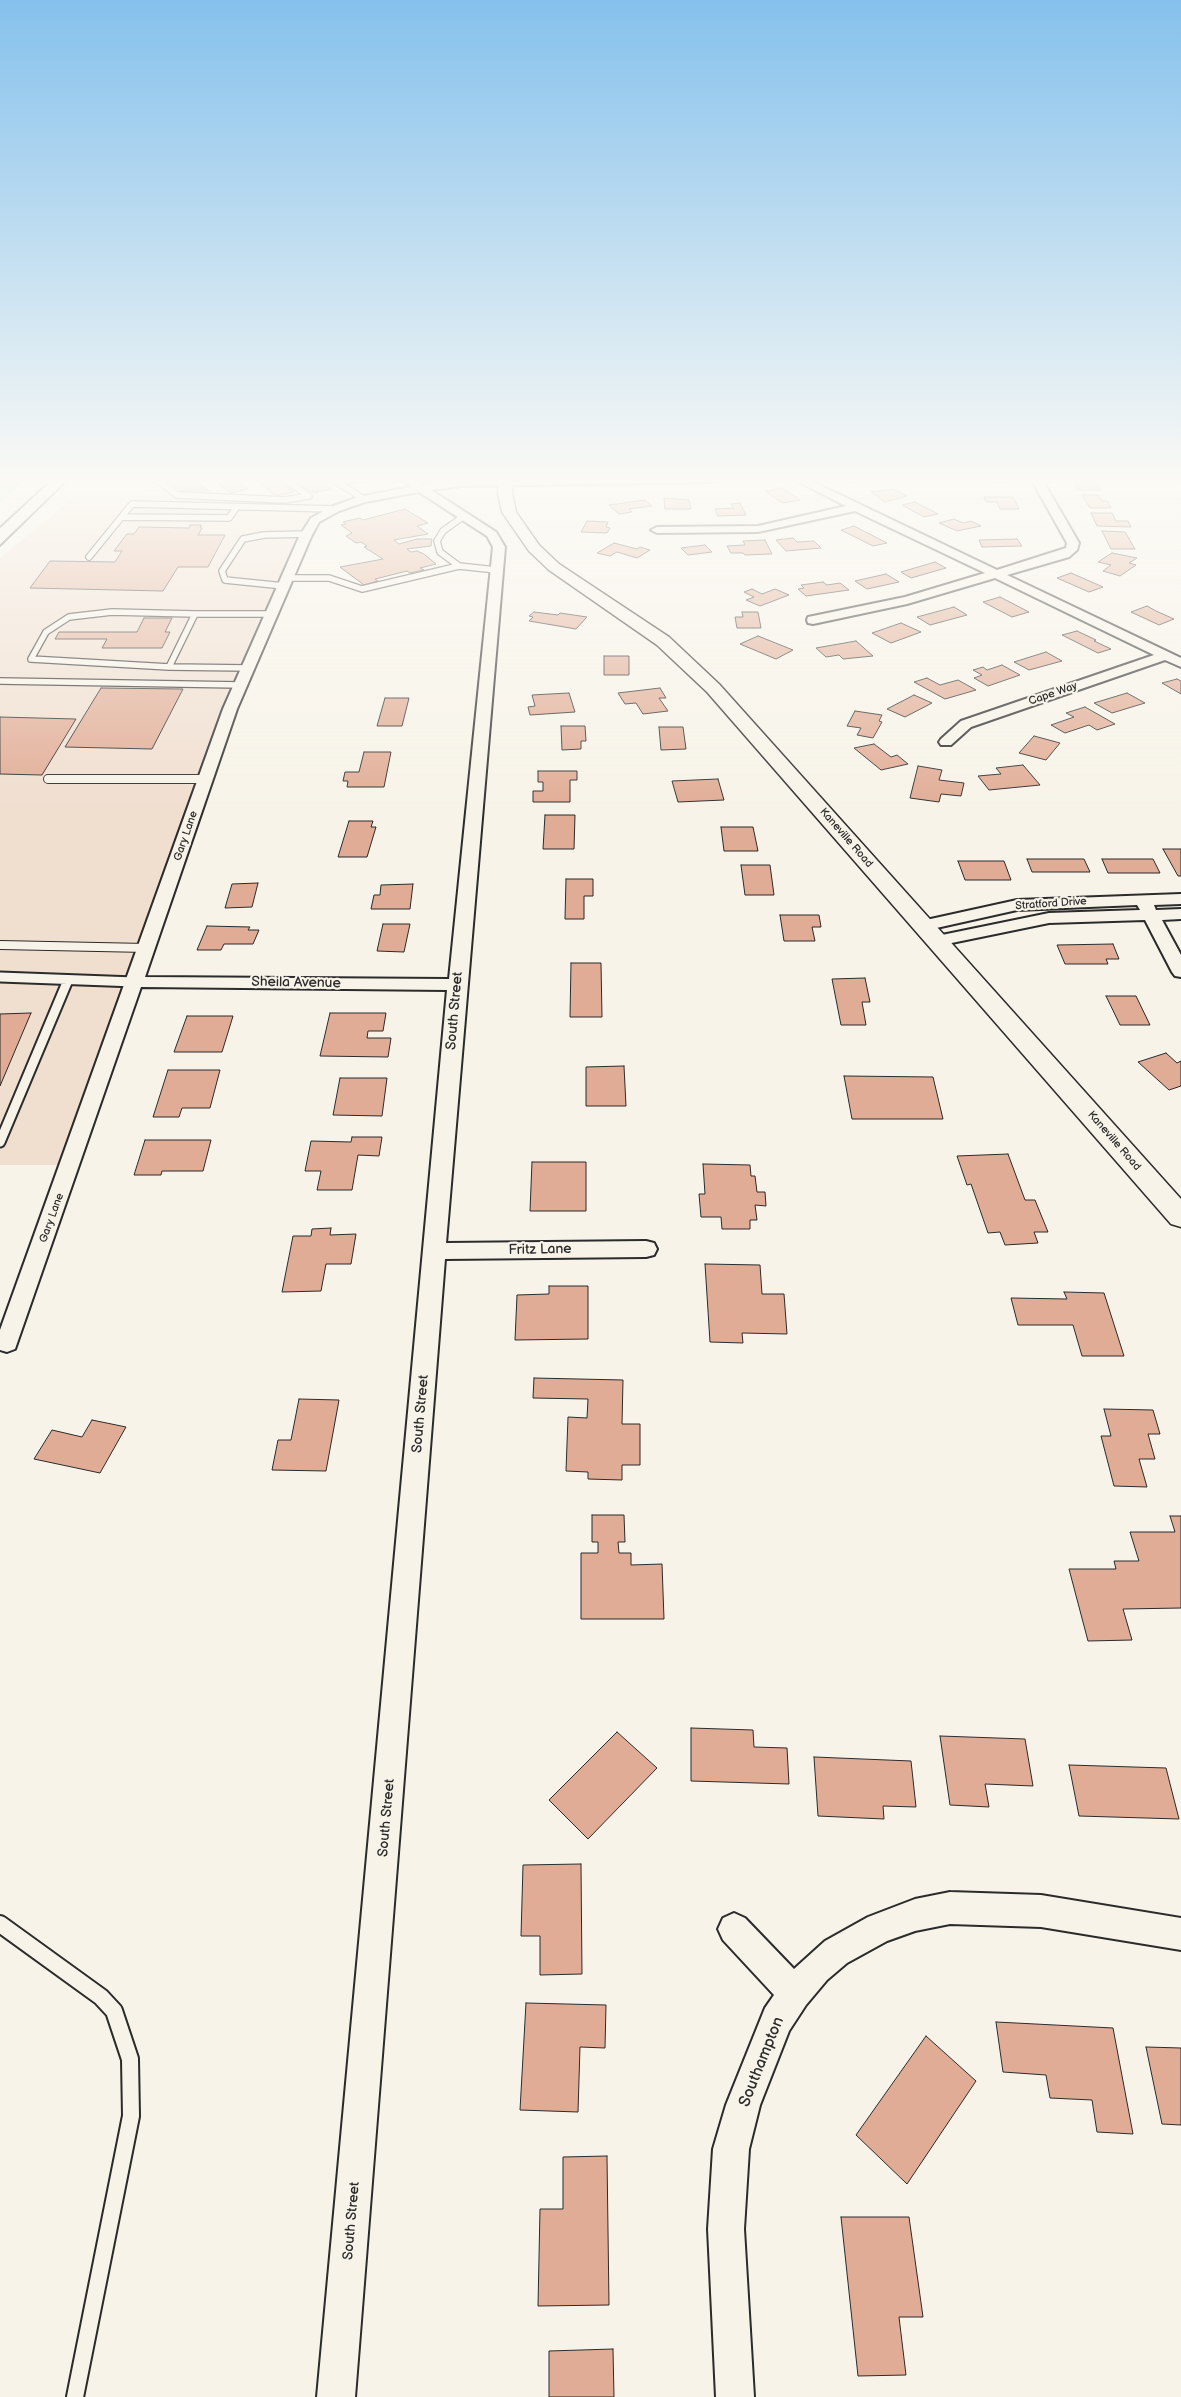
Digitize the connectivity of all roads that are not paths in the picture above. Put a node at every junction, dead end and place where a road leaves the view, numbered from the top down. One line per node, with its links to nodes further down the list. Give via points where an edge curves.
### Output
1 (282, 591): 7 (street, Gary Lane)
2 (494, 591): 28 (street, South Street)
3 (590, 591): 21 (main road, Kaneville Road, via 644,628 688,664)
4 (939, 591): 8 (street)
5 (1033, 591): 9 (street)
6 (196, 614): 7 (lane); 11 (lane); 11 (lane, via 112,612 69,617 46,632 30,659)
7 (272, 614): 12 (street, Gary Lane)
8 (812, 620)
9 (1165, 656): 10 (street); 15 (street, Cape Way, via 966,724)
10 (1181, 663)
11 (169, 667): 12 (lane)
12 (248, 668): 14 (street, Gary Lane)
13 (0, 682): 14 (lane)
14 (240, 685): 17 (street, Gary Lane)
15 (946, 742)
16 (48, 779): 17 (lane)
17 (206, 779): 23 (street, Gary Lane)
18 (1181, 899): 19 (street, Stratford Drive)
19 (1147, 907): 20 (street, Stratford Drive); 21 (street, Stratford Drive); 24 (street)
20 (1181, 914)
21 (930, 933): 31 (main road, Kaneville Road)
22 (0, 945): 23 (lane)
23 (147, 948): 27 (street, Gary Lane)
24 (1181, 972)
25 (0, 978): 26 (lane)
26 (68, 980): 27 (lane); 29 (lane)
27 (135, 982): 28 (street, Sheila Avenue); 34 (street, Gary Lane)
28 (457, 985): 33 (street, South Street)
29 (3, 1128): 30 (lane)
30 (0, 1142)
31 (1181, 1217)
32 (646, 1249): 33 (street, Fritz Lane)
33 (435, 1251): 40 (street, South Street)
34 (7, 1343)
35 (0, 1924): 39 (lane, via 101,1997 114,2011 130,2059 131,2116)
36 (734, 1929): 38 (street)
37 (1181, 1934): 38 (street, Southampton, via 1041,1911 950,1908 915,1915 870,1933 836,1952)
38 (794, 1993): 41 (street, Southampton, via 777,2020 761,2057 731,2149 726,2230)
39 (75, 2397)
40 (336, 2397)
41 (735, 2397)

